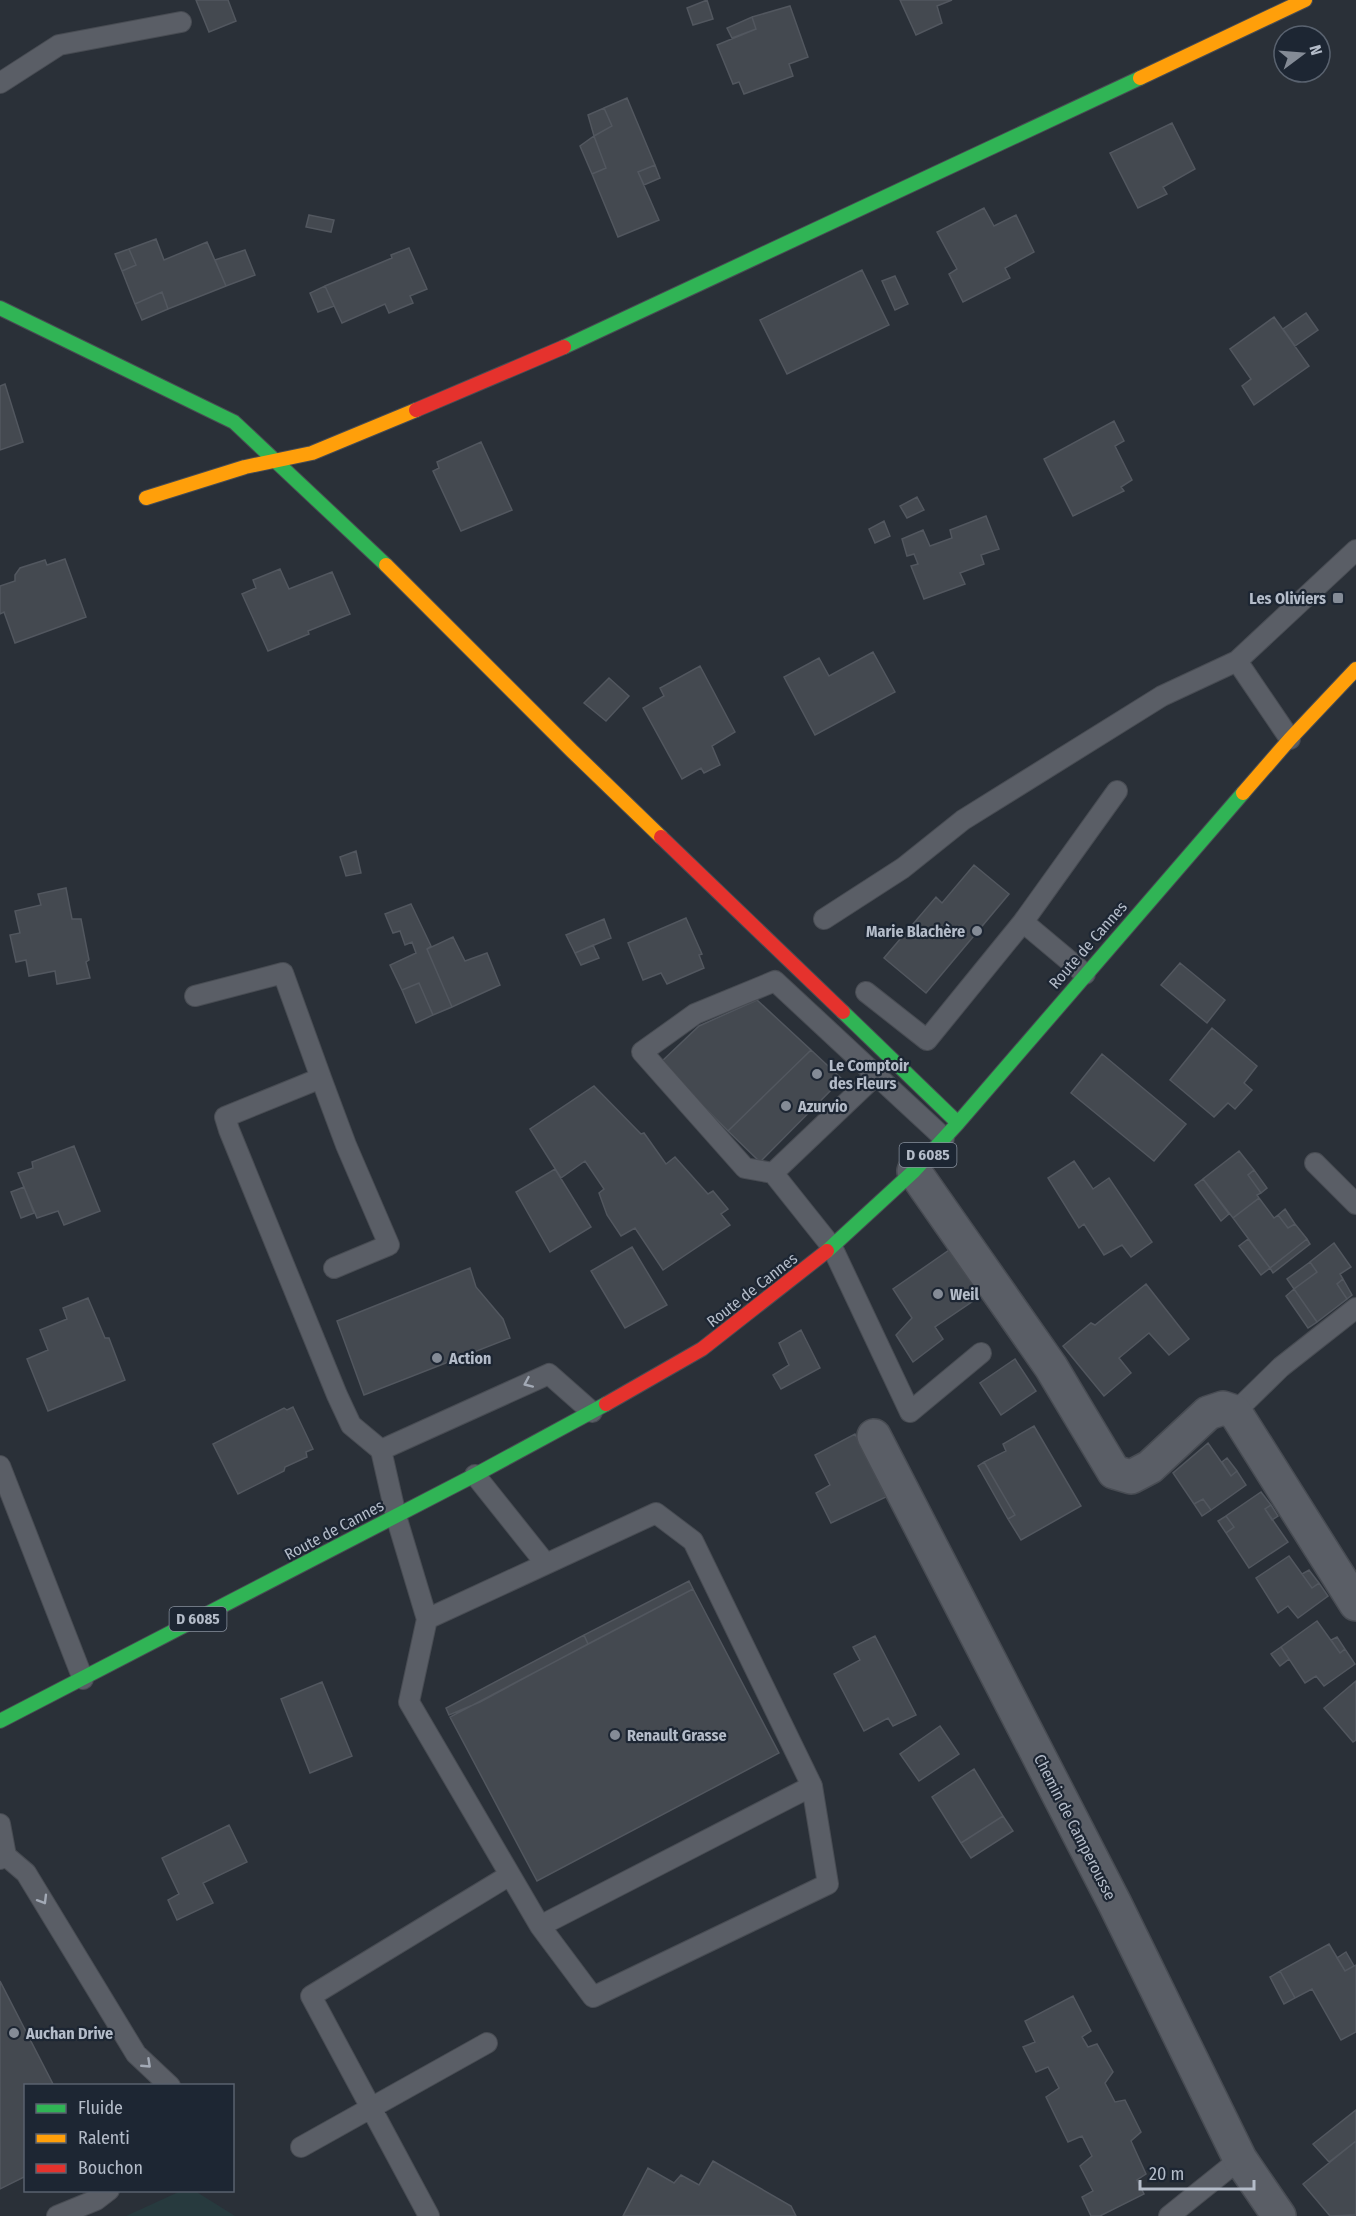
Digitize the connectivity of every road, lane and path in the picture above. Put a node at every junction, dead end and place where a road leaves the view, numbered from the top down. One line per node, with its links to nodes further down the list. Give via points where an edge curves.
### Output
1 (1305, 0): 5 (street, via 592,336 312,453)
2 (181, 22): 3 (lane, via 59,45)
3 (0, 83)
4 (0, 308): 5 (street, via 234,422)
5 (277, 460): 6 (street); 19 (street)
6 (146, 498)
7 (1356, 550): 8 (lane)
8 (1238, 661): 10 (lane); 12 (lane, via 1162,696 972,814 903,868)
9 (1356, 669): 10 (street, Route de Cannes / D 6085)
10 (1290, 739): 14 (street, Route de Cannes / D 6085)
11 (1117, 791): 13 (lane)
12 (824, 920)
13 (1023, 922): 14 (lane); 15 (lane, via 927,1040)
14 (1085, 974): 19 (street, Route de Cannes / D 6085)
15 (866, 992)
16 (195, 996): 18 (lane, via 283,972)
17 (876, 1075): 20 (lane); 23 (lane); 23 (lane, via 775,981 695,1014 642,1052 745,1168)
18 (321, 1078): 26 (lane, via 389,1245); 32 (lane, via 225,1117 351,1425)
19 (958, 1123): 20 (street, Route de Cannes / D 6085)
20 (944, 1138): 22 (street, Route de Cannes / D 6085)
21 (1315, 1164): 24 (lane)
22 (914, 1171): 25 (street, Route de Cannes / D 6085); 30 (street, via 1052,1367 1114,1472 1131,1477 1150,1467 1208,1413 1223,1408)
23 (773, 1173): 25 (lane)
24 (1356, 1204)
25 (832, 1247): 28 (lane, via 910,1412); 29 (street, Route de Cannes / D 6085, via 702,1349)
26 (334, 1268)
27 (1356, 1308): 30 (lane, via 1281,1367)
28 (981, 1353)
29 (592, 1412): 32 (lane, one-way to 32, via 549,1374); 34 (street, Route de Cannes / D 6085)
30 (1235, 1412): 37 (street)
31 (874, 1436): 50 (street, Chemin de Camperousse, via 1115,1904)
32 (381, 1450): 35 (lane)
33 (0, 1466): 39 (lane)
34 (475, 1475): 35 (street, Route de Cannes / D 6085); 36 (lane)
35 (396, 1516): 38 (lane); 39 (street, Route de Cannes / D 6085)
36 (546, 1564): 38 (lane); 41 (lane, via 656,1514 693,1541)
37 (1356, 1604)
38 (427, 1619): 44 (lane, via 409,1702)
39 (83, 1679): 40 (street, Route de Cannes / D 6085)
40 (0, 1721)
41 (812, 1786): 45 (lane); 45 (lane, via 828,1884 592,1996)
42 (0, 1824): 43 (lane)
43 (3, 1857): 47 (lane, one-way to 47, via 26,1873 136,2054)
44 (510, 1875): 45 (lane); 48 (lane, via 311,1996)
45 (540, 1926)
46 (487, 2043): 48 (lane)
47 (169, 2084)
48 (371, 2109): 49 (lane); 53 (lane)
49 (301, 2147)
50 (1240, 2159): 54 (lane); 55 (street, Chemin de Camperousse)
51 (106, 2192): 52 (lane)
52 (57, 2216)
53 (429, 2216)
54 (1169, 2216)
55 (1279, 2216)

